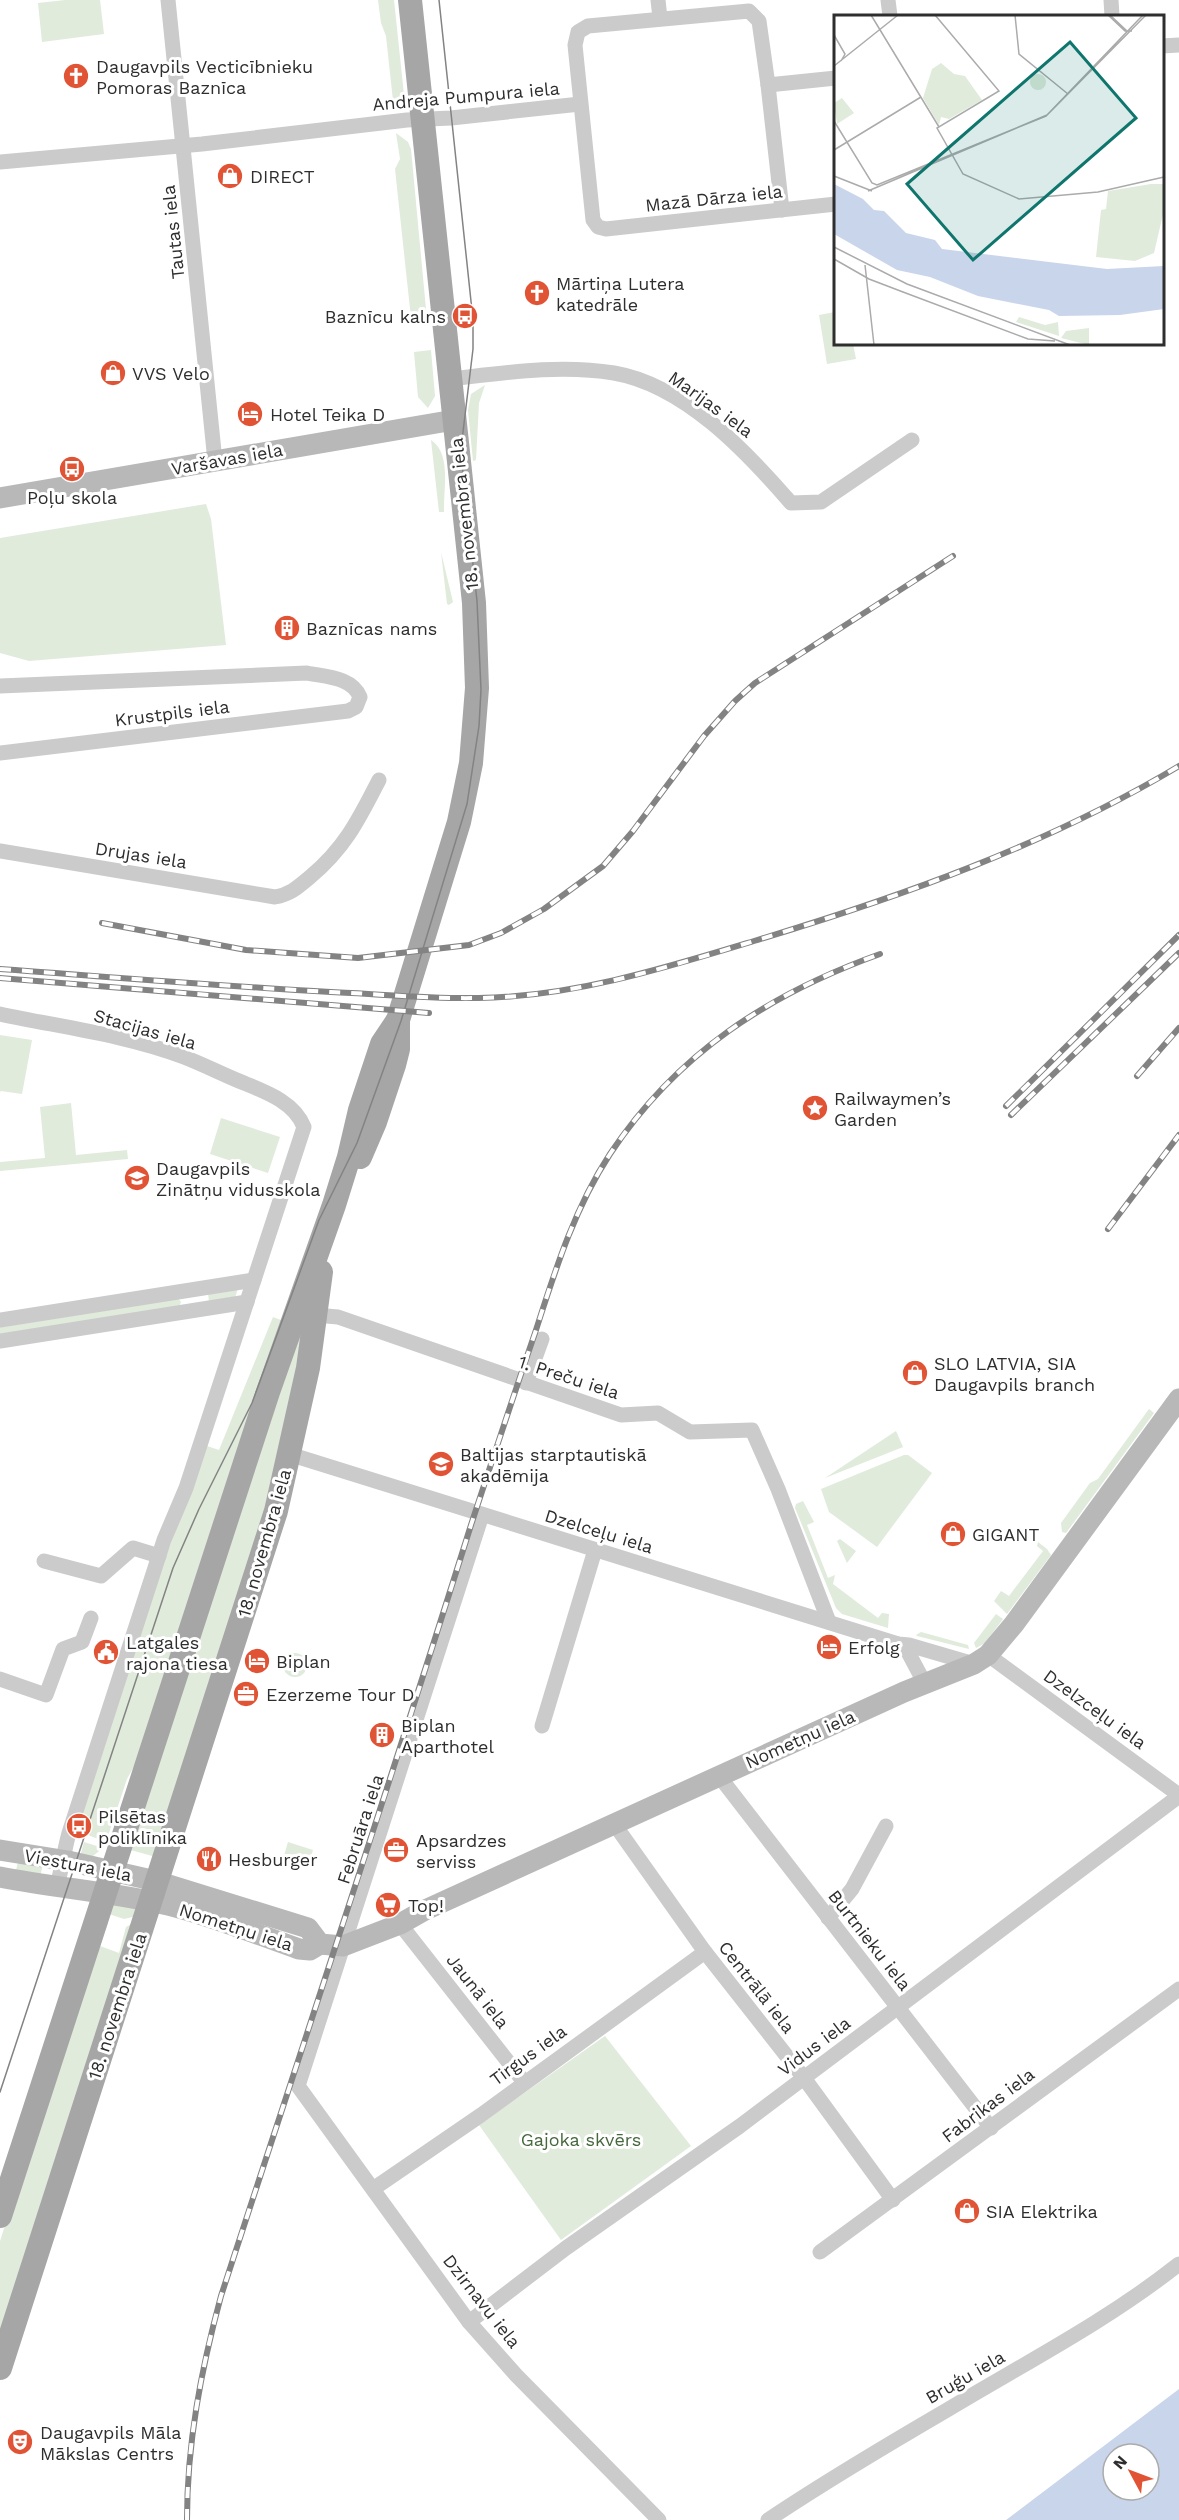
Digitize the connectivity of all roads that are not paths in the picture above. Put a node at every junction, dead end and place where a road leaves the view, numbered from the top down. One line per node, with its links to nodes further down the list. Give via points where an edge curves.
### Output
1 (168, 0): 15 (street, Tautas iela)
2 (410, 0): 14 (main road, 18. novembra iela)
3 (658, 0): 8 (street)
4 (888, 0): 6 (street)
5 (1111, 0): 7 (street)
6 (890, 15)
7 (1112, 15)
8 (660, 18): 12 (street, Andreja Pumpura iela, via 749,11 759,21); 13 (street, Andreja Pumpura iela, via 588,26 578,32 574,45)
9 (1179, 45): 10 (street)
10 (1164, 46)
11 (834, 78): 12 (street)
12 (768, 85): 18 (street, Andreja Pumpura iela)
13 (580, 104): 14 (street, Andreja Pumpura iela); 18 (street, Mazā Dārza iela, via 593,220 598,227)
14 (423, 120): 15 (street, Andreja Pumpura iela); 19 (main road, 18. novembra iela)
15 (183, 146): 16 (street, Andreja Pumpura iela); 22 (street, Tautas iela)
16 (0, 162)
17 (834, 204): 18 (street, Mazā Dārza iela)
18 (782, 210)
19 (450, 379): 20 (main road, 18. novembra iela); 21 (street, Marijas iela, via 533,369 613,373 646,382 673,396 752,458 790,503 821,502)
20 (454, 420): 22 (street, Varšavas iela); 29 (main road, 18. novembra iela, via 474,603 476,715 459,822)
21 (912, 440)
22 (215, 461): 23 (street, Varšavas iela)
23 (0, 498)
24 (0, 686): 25 (street, Krustpils iela, via 307,673 348,682 360,697 356,707 348,711)
25 (0, 753)
26 (379, 780): 27 (street, Drujas iela, via 358,822 331,859 290,894 275,897)
27 (0, 851)
28 (0, 1014): 30 (street, Stacijas iela, via 133,1042 182,1057 291,1107 302,1120 304,1134)
29 (398, 1020): 34 (main road, 18. novembra iela, via 399,1048 331,1234); 59 (main road, 18. novembra iela, via 378,1055 334,1205 268,1392)
30 (254, 1280): 31 (street); 32 (street)
31 (185, 1291): 33 (street); 35 (street)
32 (246, 1302): 33 (street); 43 (street, via 186,1488)
33 (189, 1312): 37 (street)
34 (315, 1315): 38 (street, 1. Preču iela, via 338,1317); 40 (main road, 18. novembra iela)
35 (0, 1320)
36 (542, 1339): 38 (street)
37 (0, 1341)
38 (526, 1383): 46 (street, 1. Preču iela, via 621,1415 658,1413 690,1432 752,1430)
39 (1179, 1399): 48 (street, Nometņu iela, via 1014,1624)
40 (289, 1454): 41 (street, Dzelceļu iela); 61 (main road, 18. novembra iela, via 266,1544)
41 (482, 1515): 42 (street, Dzelceļu iela); 64 (street, Februāra iela)
42 (595, 1550): 46 (street, Dzelceļu iela); 51 (street)
43 (159, 1556): 44 (street, via 133,1548 100,1576); 57 (street)
44 (44, 1561)
45 (91, 1618): 49 (street, via 82,1642 63,1649 46,1695)
46 (829, 1622): 47 (street, Dzelceļu iela)
47 (898, 1644): 48 (street, Dzelceļu iela); 50 (street, via 908,1653)
48 (981, 1659): 50 (street, Nometņu iela); 53 (street, Dzelzceļu iela)
49 (0, 1679)
50 (925, 1684): 52 (street, Nometņu iela)
51 (542, 1726)
52 (719, 1776): 54 (street, Nometņu iela); 62 (street, Burtnieku iela)
53 (1179, 1795): 67 (street, Vidus iela)
54 (615, 1825): 63 (street, Nometņu iela); 65 (street, Centrālā iela)
55 (886, 1826): 62 (street, via 852,1889)
56 (0, 1850): 57 (street, Viestura iela)
57 (61, 1860): 59 (street, Viestura iela); 60 (street)
58 (0, 1877): 60 (street, Viestura iela)
59 (109, 1881): 60 (street, Viestura iela); 61 (street, Viestura iela); 74 (main road, 18. novembra iela)
60 (57, 1886)
61 (153, 1891): 64 (street, Nometņu iela, via 171,1906 299,1949 310,1950 320,1944); 78 (main road, 18. novembra iela)
62 (828, 1918): 67 (street, Burtnieku iela)
63 (400, 1924): 64 (street, Nometņu iela); 69 (street, Jaunā iela)
64 (343, 1946): 70 (street, Februāra iela)
65 (705, 1952): 68 (street, Centrālā iela); 69 (street, Tirgus iela)
66 (1179, 1989): 71 (street, Fabrikas iela)
67 (898, 2008): 68 (street, Vidus iela); 71 (street, Burtnieku iela)
68 (804, 2078): 73 (street, Centrālā iela); 77 (street, Vidus iela)
69 (524, 2082): 72 (street, Tirgus iela)
70 (298, 2086): 72 (street, Dzirnavu iela)
71 (991, 2128): 73 (street, Fabrikas iela)
72 (373, 2189): 77 (street, Dzirnavu iela)
73 (893, 2200): 75 (street, Fabrikas iela)
74 (0, 2216)
75 (820, 2252)
76 (1179, 2264): 80 (street, Bruģu iela, via 1042,2355)
77 (469, 2322): 79 (street, Dzirnavu iela)
78 (0, 2368)
79 (659, 2520)
80 (768, 2520)

